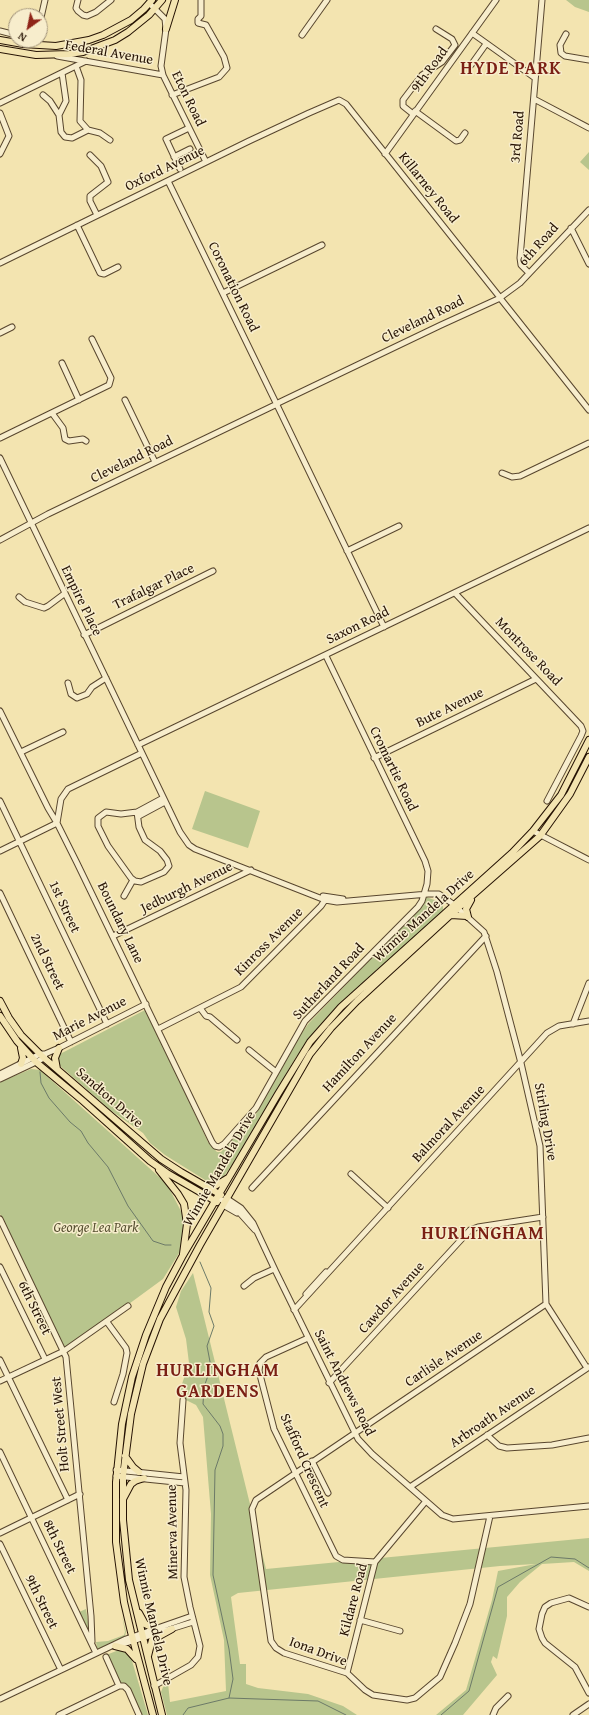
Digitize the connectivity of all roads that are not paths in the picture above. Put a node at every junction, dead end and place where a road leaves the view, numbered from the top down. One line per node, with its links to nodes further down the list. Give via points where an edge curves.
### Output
1 (78, 0): 2 (street, via 76,8 87,16)
2 (111, 0)
3 (162, 0): 10 (main road)
4 (175, 0): 11 (main road)
5 (201, 0): 28 (street, via 201,16 198,23 206,25 224,57 227,68 219,77)
6 (327, 0): 15 (street)
7 (496, 0): 13 (street, 9th Road)
8 (542, 0): 26 (street, 3rd Road)
9 (150, 2): 10 (street); 16 (main road, via 131,20 103,35 70,45 50,46)
10 (155, 9): 11 (street, via 165,19); 19 (main road, via 140,24 115,40 83,52)
11 (166, 29): 25 (street, Eton Road)
12 (436, 29): 32 (street, via 453,41 454,45 442,62 422,74 403,100 403,106)
13 (472, 33): 17 (street); 32 (street, 9th Road)
14 (566, 34): 20 (street, via 560,45 561,53)
15 (302, 35)
16 (0, 40)
17 (486, 44): 22 (street); 26 (street)
18 (0, 49): 19 (main road)
19 (50, 55): 21 (street, Federal Avenue)
20 (589, 60)
21 (87, 61): 23 (street); 25 (street, Federal Avenue)
22 (471, 65)
23 (76, 66): 24 (street); 37 (street, via 81,80 80,121)
24 (62, 73): 31 (street); 34 (street, via 66,101)
25 (162, 75): 28 (street, Eton Road)
26 (535, 78): 29 (street, 3rd Road)
27 (44, 95): 34 (street)
28 (172, 95): 35 (street, Eton Road)
29 (534, 99): 36 (street); 56 (street, 3rd Road, via 520,258 521,264)
30 (341, 101): 42 (street, Killarney Road); 45 (street, Oxford Avenue, via 309,113)
31 (0, 103)
32 (414, 112): 38 (street, via 456,141); 42 (street, 9th Road)
33 (0, 113): 41 (street, via 9,136)
34 (59, 115): 37 (street, via 61,132 65,137 72,138)
35 (189, 128): 44 (street, via 166,139); 45 (street, Eton Road)
36 (589, 128)
37 (88, 130): 39 (street)
38 (465, 133)
39 (110, 140)
40 (190, 149): 44 (street)
41 (0, 154)
42 (385, 154): 58 (street, Killarney Road)
43 (90, 155): 49 (street, via 101,166 108,182 90,196)
44 (174, 157): 46 (street)
45 (206, 162): 47 (street, Oxford Avenue)
46 (180, 169)
47 (168, 181): 49 (street, Oxford Avenue); 57 (street, Coronation Road)
48 (589, 210): 51 (street, 6th Road)
49 (97, 215): 50 (street, Oxford Avenue)
50 (77, 225): 53 (street, Oxford Avenue); 55 (street, via 100,273 104,274)
51 (571, 228): 54 (street); 56 (street, 6th Road)
52 (322, 245): 57 (street)
53 (0, 262)
54 (589, 264)
55 (118, 267)
56 (529, 273): 58 (street, 6th Road, via 520,283)
57 (223, 293): 65 (street, Coronation Road)
58 (498, 296): 65 (street, Cleveland Road); 66 (street, Killarney Road)
59 (12, 327): 60 (street)
60 (0, 333)
61 (92, 340): 63 (street, via 112,378 109,385)
62 (62, 363): 63 (street)
63 (79, 400): 67 (street)
64 (125, 400): 72 (street)
65 (276, 404): 72 (street, Cleveland Road); 78 (street, Coronation Road)
66 (589, 410)
67 (52, 414): 68 (street); 69 (street, via 67,441)
68 (0, 438)
69 (86, 441)
70 (589, 443): 73 (street, via 520,476 512,477)
71 (0, 458): 74 (street, Empire Place)
72 (155, 462): 74 (street, Cleveland Road)
73 (502, 473)
74 (30, 523): 77 (street, Cleveland Road); 81 (street, Empire Place)
75 (399, 526): 78 (street)
76 (589, 528): 80 (street, Saxon Road)
77 (0, 540)
78 (347, 551): 83 (street, Coronation Road)
79 (213, 571): 84 (street, Trafalgar Place)
80 (455, 593): 83 (street, Saxon Road); 87 (street, Montrose Road)
81 (64, 594): 82 (street, via 44,608 25,602); 84 (street, Empire Place)
82 (19, 597)
83 (384, 627): 85 (street, Saxon Road)
84 (84, 634): 86 (street, Empire Place)
85 (326, 656): 92 (street, Saxon Road); 96 (street, Cromartie Road)
86 (106, 678): 88 (street, via 92,687 87,694 77,698 71,694); 92 (street, Empire Place)
87 (536, 678): 96 (street, Bute Avenue); 99 (street, Montrose Road, via 582,728 581,736 563,765)
88 (68, 683)
89 (0, 711): 93 (street, Boundary Lane)
90 (63, 732): 93 (street)
91 (589, 740): 104 (main road, Winnie Mandela Drive, via 561,795)
92 (138, 745): 94 (street, Empire Place)
93 (21, 752): 101 (street, Boundary Lane)
94 (142, 753): 97 (street, Empire Place); 100 (street, via 68,789 63,794)
95 (589, 757): 105 (main road, Winnie Mandela Drive, via 570,794)
96 (374, 758): 112 (street, Cromartie Road, via 427,866 428,880)
97 (164, 800): 102 (street); 109 (street, Empire Place, via 189,845)
98 (0, 801): 106 (street, 1st Street)
99 (547, 801)
100 (59, 806): 101 (street, via 54,809); 103 (street)
101 (48, 808): 103 (street, Boundary Lane)
102 (138, 814): 110 (street, via 139,827 145,840 160,851 169,866 164,872 146,881); 110 (street, via 106,812 99,815 97,822 108,846)
103 (57, 823): 106 (street); 119 (street, Boundary Lane)
104 (533, 832): 105 (street); 116 (main road, Winnie Mandela Drive)
105 (540, 836): 108 (street); 113 (main road, Winnie Mandela Drive)
106 (20, 842): 107 (street); 127 (street, 1st Street)
107 (0, 851)
108 (589, 860)
109 (251, 870): 115 (street, Stirling Drive, via 310,895); 119 (street, Jedburgh Avenue)
110 (133, 880): 114 (street)
111 (0, 893): 131 (street, 2nd Street)
112 (424, 894): 115 (street, Stirling Drive, via 337,902); 116 (street, Stirling Drive, via 439,894); 140 (street, Sutherland Road, via 416,909 305,1021)
113 (474, 895): 116 (main road, Winnie Mandela Drive); 118 (main road, via 467,906)
114 (124, 896)
115 (325, 898): 124 (street, Kinross Avenue, via 246,983 234,992)
116 (456, 906): 117 (main road, Winnie Mandela Drive); 118 (street, Stirling Drive); 146 (main road, Winnie Mandela Drive, via 341,1007 316,1035 297,1061)
117 (451, 915): 118 (main road); 150 (main road, Winnie Mandela Drive, via 348,1010 322,1038 298,1073)
118 (467, 916): 120 (street, Stirling Drive)
119 (113, 936): 123 (street, Boundary Lane)
120 (486, 936): 137 (street, Stirling Drive); 148 (street, Hamilton Avenue)
121 (589, 982): 128 (street)
122 (0, 1000): 135 (main road, Sandton Drive, via 21,1035)
123 (146, 1004): 127 (street, Marie Avenue); 129 (street, Boundary Lane)
124 (202, 1007): 129 (street, Kinross Avenue); 130 (street, via 206,1016)
125 (0, 1016): 132 (main road, Sandton Drive)
126 (589, 1021): 128 (street, Balmoral Avenue)
127 (107, 1024): 131 (street, Marie Avenue)
128 (573, 1024): 137 (street, Balmoral Avenue, via 552,1030)
129 (158, 1029): 143 (street, Boundary Lane)
130 (237, 1040)
131 (71, 1042): 133 (street, Marie Avenue)
132 (21, 1046): 136 (main road, Sandton Drive); 138 (main road)
133 (59, 1048): 135 (street, Marie Avenue); 139 (main road, via 55,1058)
134 (249, 1050): 140 (street)
135 (43, 1055): 136 (street, Marie Avenue); 139 (main road, Sandton Drive)
136 (34, 1060): 138 (street); 142 (street); 144 (main road, Sandton Drive)
137 (521, 1062): 151 (street, Balmoral Avenue); 152 (street, Stirling Drive, via 540,1146)
138 (21, 1064): 141 (street)
139 (57, 1069): 147 (main road, Sandton Drive, via 162,1158)
140 (276, 1072): 143 (street, Sutherland Road, via 253,1112 222,1146)
141 (0, 1074)
142 (0, 1079)
143 (216, 1147)
144 (150, 1161): 149 (main road, Sandton Drive, via 172,1176); 156 (main road, via 184,1204 187,1224)
145 (351, 1174): 151 (street)
146 (229, 1177): 147 (main road, via 215,1186); 149 (main road, Winnie Mandela Drive)
147 (200, 1183): 149 (main road, Sandton Drive)
148 (252, 1188)
149 (217, 1197): 150 (main road); 156 (main road, Winnie Mandela Drive)
150 (224, 1201): 155 (street, Saint Andrews Road); 155 (street, Saint Andrews Road, via 245,1213); 178 (main road, Winnie Mandela Drive, via 166,1306 153,1335 134,1401)
151 (388, 1208): 162 (street, Balmoral Avenue)
152 (543, 1217): 160 (street, Stirling Drive); 171 (street, Cawdor Avenue, via 470,1230)
153 (0, 1219): 154 (street, Holt Street West)
154 (2, 1227): 165 (street, Holt Street West)
155 (256, 1232): 158 (street, Saint Andrews Road)
156 (182, 1257): 182 (main road, Winnie Mandela Drive, via 163,1294 134,1368 122,1424)
157 (0, 1267): 166 (street, 6th Street)
158 (274, 1269): 159 (street); 162 (street, Saint Andrews Road)
159 (244, 1286)
160 (546, 1304): 168 (street); 174 (street, Carlisle Avenue)
161 (128, 1306): 163 (street)
162 (293, 1308): 164 (street, Saint Andrews Road)
163 (107, 1322): 165 (street); 173 (street, via 127,1353)
164 (308, 1338): 171 (street, Saint Andrews Road); 181 (street, Stafford Crescent, via 266,1357 259,1367 274,1429)
165 (64, 1351): 166 (street); 189 (street, Holt Street West, via 68,1368)
166 (46, 1359): 169 (street)
167 (0, 1360): 169 (street)
168 (588, 1367): 175 (street, Arbroath Avenue)
169 (8, 1377): 170 (street); 190 (street)
170 (0, 1381)
171 (329, 1383): 174 (street, Saint Andrews Road)
172 (183, 1400): 184 (street, Minerva Avenue, via 180,1443)
173 (114, 1402)
174 (354, 1433): 179 (street, Iona Drive); 187 (street, Saint Andrews Road, via 367,1450)
175 (487, 1435): 176 (street, via 499,1446 507,1448 552,1445); 187 (street, Arbroath Avenue)
176 (589, 1438)
177 (0, 1452): 195 (street, 8th Street)
178 (125, 1456): 180 (main road); 183 (main road, Winnie Mandela Drive)
179 (312, 1461): 181 (street, Iona Drive); 188 (street)
180 (139, 1472): 183 (street); 184 (street)
181 (295, 1472): 198 (street, Stafford Crescent, via 336,1556 343,1560); 216 (street, Iona Drive, via 261,1495 252,1507 270,1638 276,1648 284,1653)
182 (116, 1473): 183 (street); 208 (main road, Winnie Mandela Drive, via 116,1542)
183 (124, 1473): 185 (street); 191 (main road, Winnie Mandela Drive)
184 (184, 1477): 186 (street, Minerva Avenue)
185 (144, 1478): 186 (street); 191 (main road, via 131,1484)
186 (185, 1483): 201 (street, Minerva Avenue, via 184,1577)
187 (410, 1487): 192 (street, Saint Andrews Road)
188 (328, 1493)
189 (80, 1494): 190 (street); 209 (street, Holt Street West)
190 (68, 1500): 195 (street)
191 (122, 1500): 199 (main road, Winnie Mandela Drive, via 124,1541)
192 (426, 1501): 194 (street, Saint Andrews Road, via 450,1519); 198 (street, Kildare Road)
193 (589, 1506): 194 (street, Saint Andrews Road)
194 (490, 1516): 216 (street, Iona Drive, via 470,1604 440,1677 415,1698 407,1700 369,1693)
195 (32, 1518): 196 (street); 209 (street, 8th Street)
196 (0, 1533)
197 (0, 1544): 215 (street, 9th Street)
198 (375, 1562): 202 (street, Kildare Road)
199 (131, 1591): 204 (main road, via 145,1624); 207 (main road, Winnie Mandela Drive)
200 (589, 1607): 219 (street, via 575,1600 564,1599 548,1605 540,1618 543,1641 575,1667)
201 (192, 1616): 203 (street, Minerva Avenue); 204 (street)
202 (360, 1620): 206 (street); 216 (street, Kildare Road)
203 (194, 1622): 205 (street); 218 (street, Minerva Avenue, via 200,1642 198,1656 191,1665)
204 (155, 1629): 207 (street)
205 (172, 1629): 207 (street); 213 (main road, via 152,1640)
206 (400, 1631)
207 (142, 1635): 208 (street); 213 (main road, Winnie Mandela Drive)
208 (132, 1639): 210 (street); 211 (street); 214 (main road, Winnie Mandela Drive)
209 (92, 1642): 211 (street, 8th Street)
210 (115, 1646): 211 (street); 214 (main road, via 127,1649)
211 (96, 1653): 215 (street)
212 (106, 1657): 217 (street)
213 (148, 1660): 218 (main road, Winnie Mandela Drive)
214 (140, 1663): 225 (main road, Winnie Mandela Drive)
215 (61, 1670): 221 (street)
216 (346, 1673)
217 (119, 1686): 223 (street); 224 (street, via 124,1686 128,1690)
218 (154, 1686): 226 (main road, Winnie Mandela Drive)
219 (589, 1693)
220 (508, 1696): 227 (street)
221 (0, 1699)
222 (589, 1704): 228 (street)
223 (60, 1715)
224 (139, 1715)
225 (153, 1715)
226 (162, 1715)
227 (493, 1715)
228 (573, 1715)

